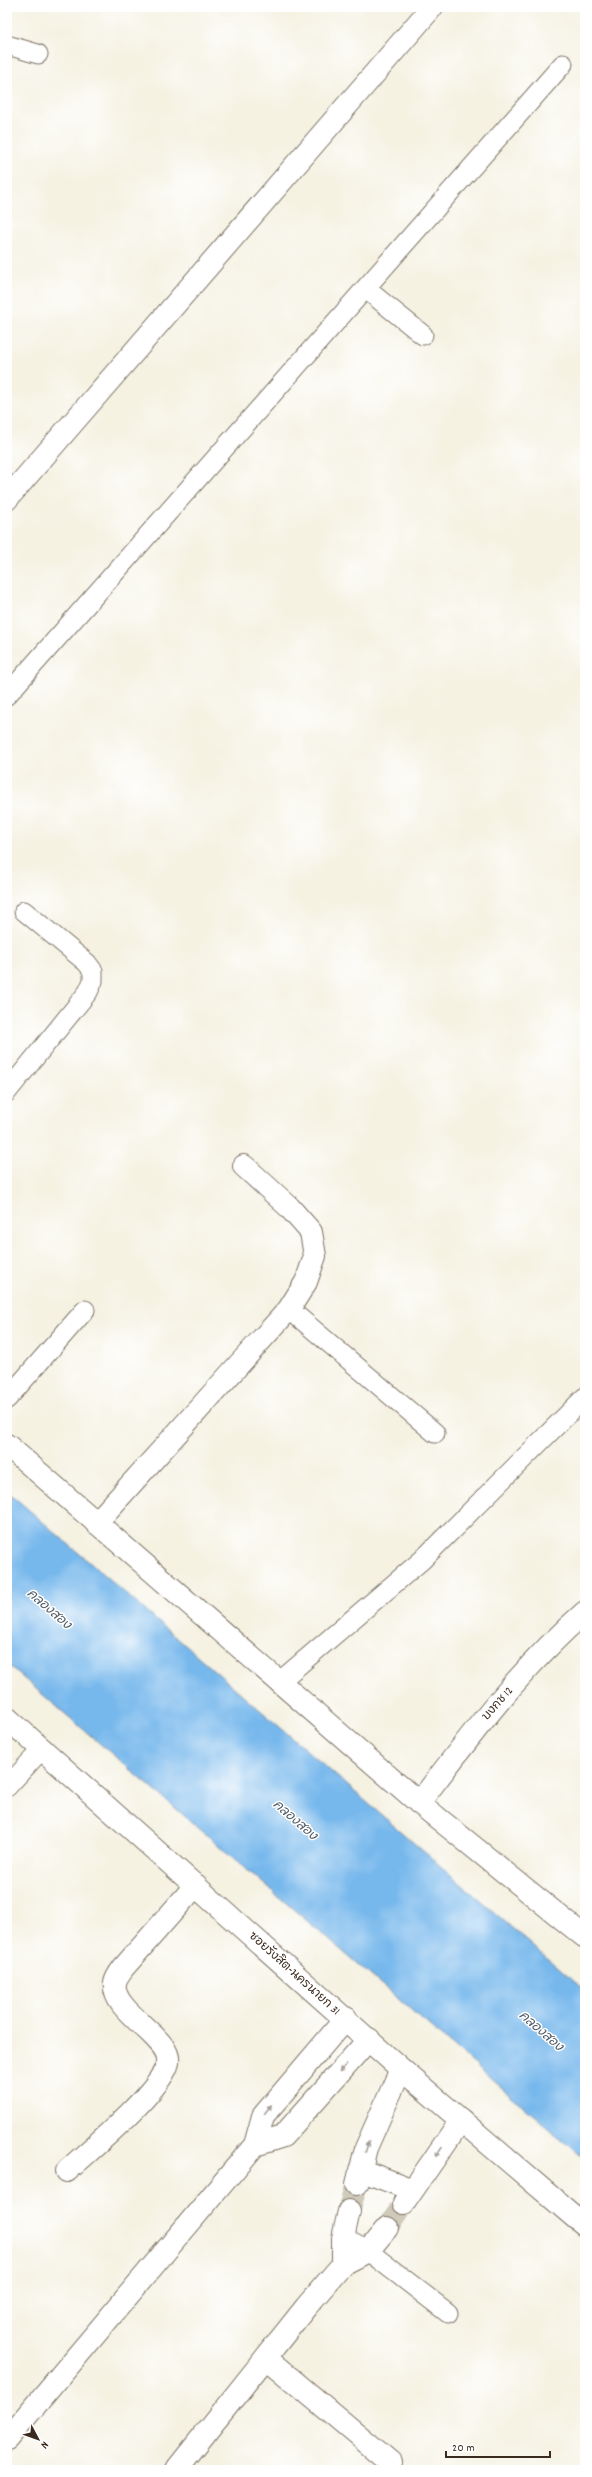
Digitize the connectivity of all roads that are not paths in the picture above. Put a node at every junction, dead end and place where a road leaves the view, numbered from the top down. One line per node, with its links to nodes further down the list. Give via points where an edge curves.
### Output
1 (432, 7): 7 (street)
2 (7, 45): 3 (lane)
3 (38, 54)
4 (563, 64): 5 (lane)
5 (366, 289): 6 (lane); 8 (lane)
6 (423, 335)
7 (7, 498)
8 (7, 695)
9 (24, 911): 10 (lane, via 87,963 93,971 93,981 88,992)
10 (7, 1092)
11 (244, 1166): 12 (street, via 312,1232 315,1256 306,1282)
12 (289, 1309): 16 (lane); 18 (street)
13 (85, 1310): 15 (lane)
14 (585, 1397): 20 (lane, via 422,1560)
15 (7, 1399)
16 (435, 1433)
17 (7, 1444): 18 (street)
18 (96, 1523): 20 (street)
19 (585, 1612): 24 (street, บงกช 12, via 537,1658 478,1726)
20 (279, 1682): 24 (street)
21 (7, 1718): 22 (street, ซอยรังสิต-นครนายก 31)
22 (43, 1748): 23 (lane); 25 (street, ซอยรังสิต-นครนายก 31)
23 (7, 1787)
24 (419, 1803): 26 (street)
25 (196, 1885): 27 (street, ซอยรังสิต-นครนายก 31); 32 (street, via 124,1967 115,1981 115,1993 122,2004 165,2049 168,2064 156,2084 113,2129)
26 (585, 1937)
27 (346, 2018): 28 (street, ซอยรังสิต-นครนายก 31); 31 (street, one-way to 27, via 263,2116)
28 (369, 2039): 29 (street, ซอยรังสิต-นครนายก 31); 31 (street, one-way to 31, via 283,2136)
29 (401, 2069): 30 (street, ซอยรังสิต-นครนายก 31); 30 (street, one-way to 29, via 409,2197 359,2177 366,2148)
30 (461, 2120): 34 (street, ซอยรังสิต-นครนายก 31)
31 (255, 2145): 41 (street)
32 (67, 2171)
33 (350, 2211): 36 (street)
34 (585, 2226)
35 (387, 2228): 37 (street)
36 (343, 2238): 37 (lane); 38 (street)
37 (368, 2251): 38 (street); 39 (lane)
38 (343, 2264): 40 (street)
39 (448, 2313)
40 (266, 2358): 42 (street); 43 (street)
41 (7, 2439)
42 (390, 2462)
43 (176, 2470)

